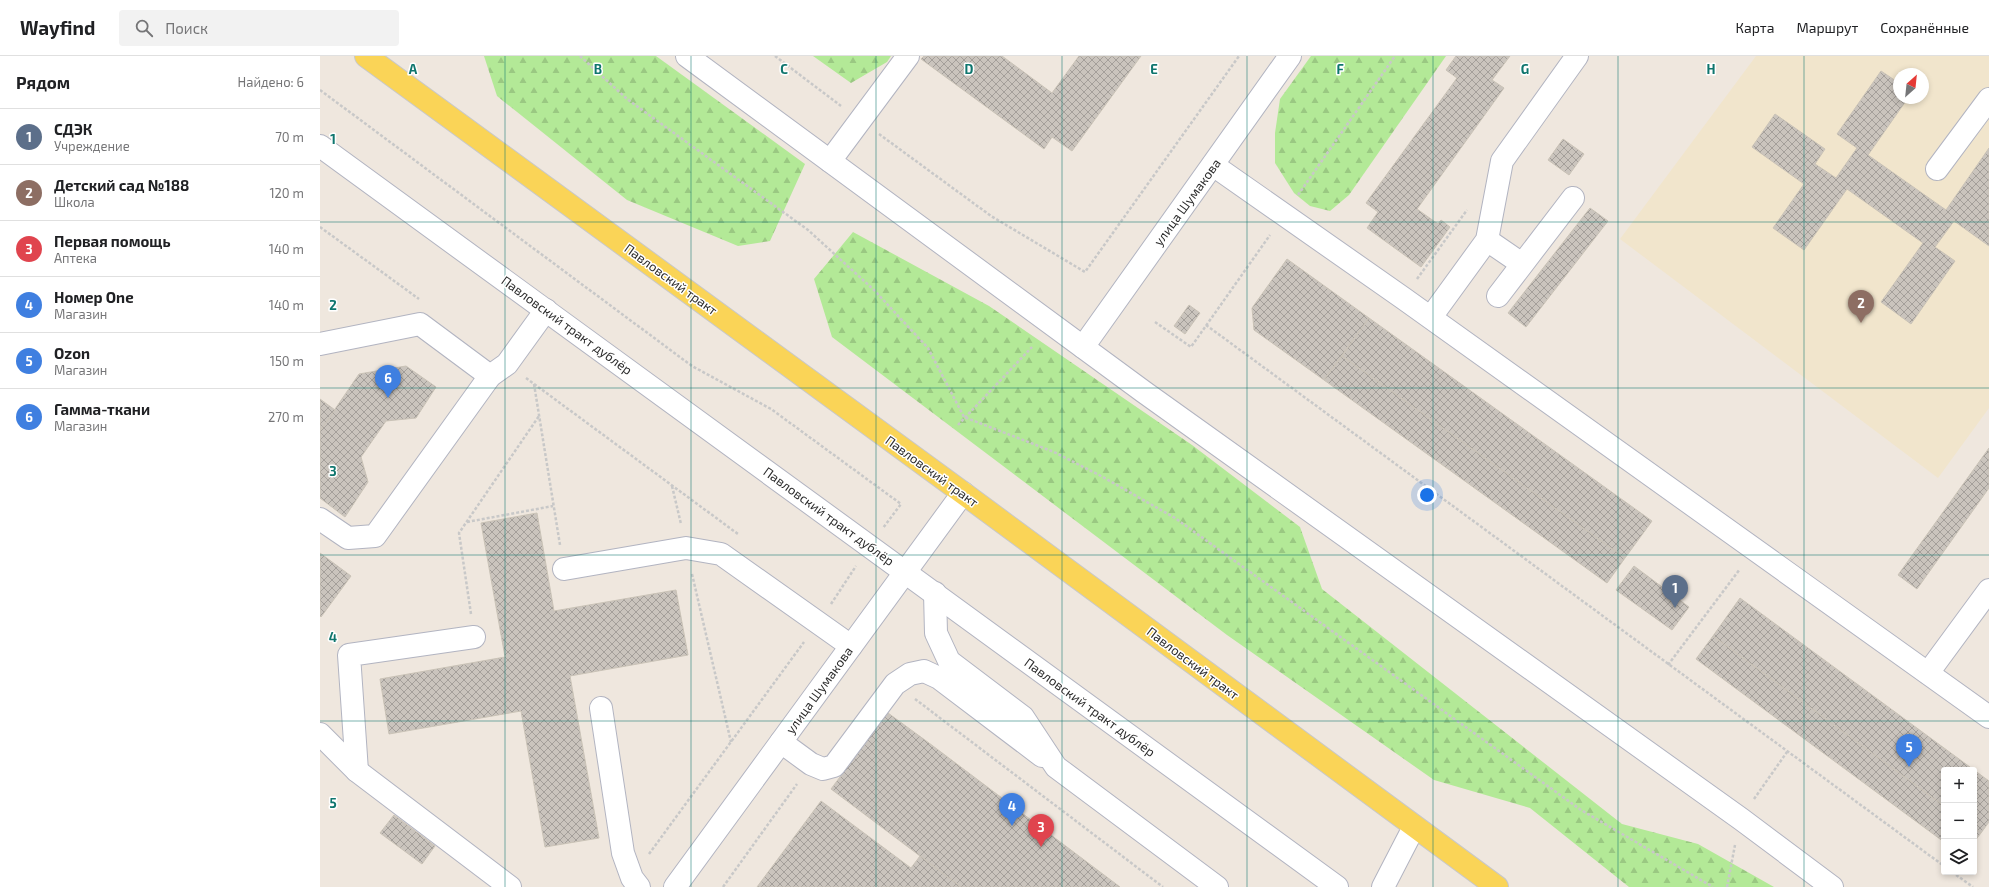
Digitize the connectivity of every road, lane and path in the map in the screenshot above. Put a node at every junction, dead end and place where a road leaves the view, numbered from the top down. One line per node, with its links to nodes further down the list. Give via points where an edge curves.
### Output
1 (366, 56): 39 (main road, Павловский тракт)
2 (580, 56): 36 (path, via 627,99 808,230 874,290 928,348)
3 (687, 56): 13 (street)
4 (775, 56): 11 (path)
5 (908, 56): 11 (street)
6 (1239, 56): 11 (path, via 1084,272 991,216)
7 (1290, 56): 14 (street, улица Шумакова)
8 (1577, 56): 19 (street, via 1502,161)
9 (320, 90): 40 (path, via 692,366 771,409)
10 (1989, 98): 15 (street)
11 (860, 120): 13 (street)
12 (320, 146): 24 (street, Павловский тракт дублёр)
13 (830, 162): 29 (street)
14 (1213, 165): 22 (street); 29 (street, улица Шумакова)
15 (1937, 169)
16 (1573, 198): 20 (street)
17 (1471, 204): 22 (path)
18 (320, 227): 23 (path)
19 (1487, 240): 20 (street); 25 (street)
20 (1522, 264): 21 (street)
21 (1498, 296)
22 (1403, 298): 25 (street)
23 (420, 300)
24 (546, 310): 32 (street); 48 (street, Павловский тракт дублёр)
25 (1431, 318): 46 (street)
26 (1155, 322): 31 (path)
27 (1206, 325): 55 (path)
28 (320, 344): 33 (street, via 420,324)
29 (1083, 346): 77 (street)
30 (1032, 347): 36 (path)
31 (1191, 347)
32 (507, 364): 33 (street); 34 (path)
33 (490, 376): 42 (street, via 375,536 348,538)
34 (534, 384): 35 (path); 38 (path)
35 (539, 416): 41 (path); 43 (path)
36 (964, 417): 37 (path); 76 (path, via 1054,452 1175,518 1581,810)
37 (958, 425)
38 (672, 486): 44 (path); 45 (path)
39 (963, 493): 48 (street, улица Шумакова); 65 (main road, Павловский тракт)
40 (901, 504)
41 (553, 506): 43 (path); 47 (path)
42 (320, 519)
43 (467, 522): 53 (path, via 459,533)
44 (742, 537)
45 (686, 548): 47 (street); 52 (street, via 721,554); 62 (path)
46 (1755, 550): 55 (path); 56 (street)
47 (564, 569)
48 (906, 572): 50 (street, Павловский тракт дублёр); 54 (street, улица Шумакова)
49 (1989, 590): 56 (street)
50 (935, 593): 63 (street, via 936,634 949,661 1023,717); 73 (street, Павловский тракт дублёр)
51 (825, 598): 52 (path, via 832,602)
52 (818, 622): 54 (street); 62 (path)
53 (474, 637): 64 (street, via 349,655)
54 (851, 646): 61 (street, улица Шумакова)
55 (1668, 665): 66 (path)
56 (1928, 673): 59 (street)
57 (896, 684): 61 (street, via 834,766 823,770); 63 (street, via 910,674 924,671 939,678); 71 (path)
58 (601, 708): 68 (street, via 623,853)
59 (1989, 717)
60 (320, 734): 64 (street)
61 (781, 742): 70 (street, улица Шумакова)
62 (731, 743): 68 (path)
63 (1056, 767): 72 (street)
64 (357, 770): 69 (street)
65 (1414, 827): 74 (street); 75 (main road, Павловский тракт)
66 (1941, 864)
67 (1956, 875): 78 (path)
68 (635, 882)
69 (510, 887)
70 (675, 887)
71 (1163, 887)
72 (1217, 887)
73 (1337, 887)
74 (1383, 887)
75 (1497, 887)
76 (1713, 887)
77 (1832, 887)
78 (1973, 887)

